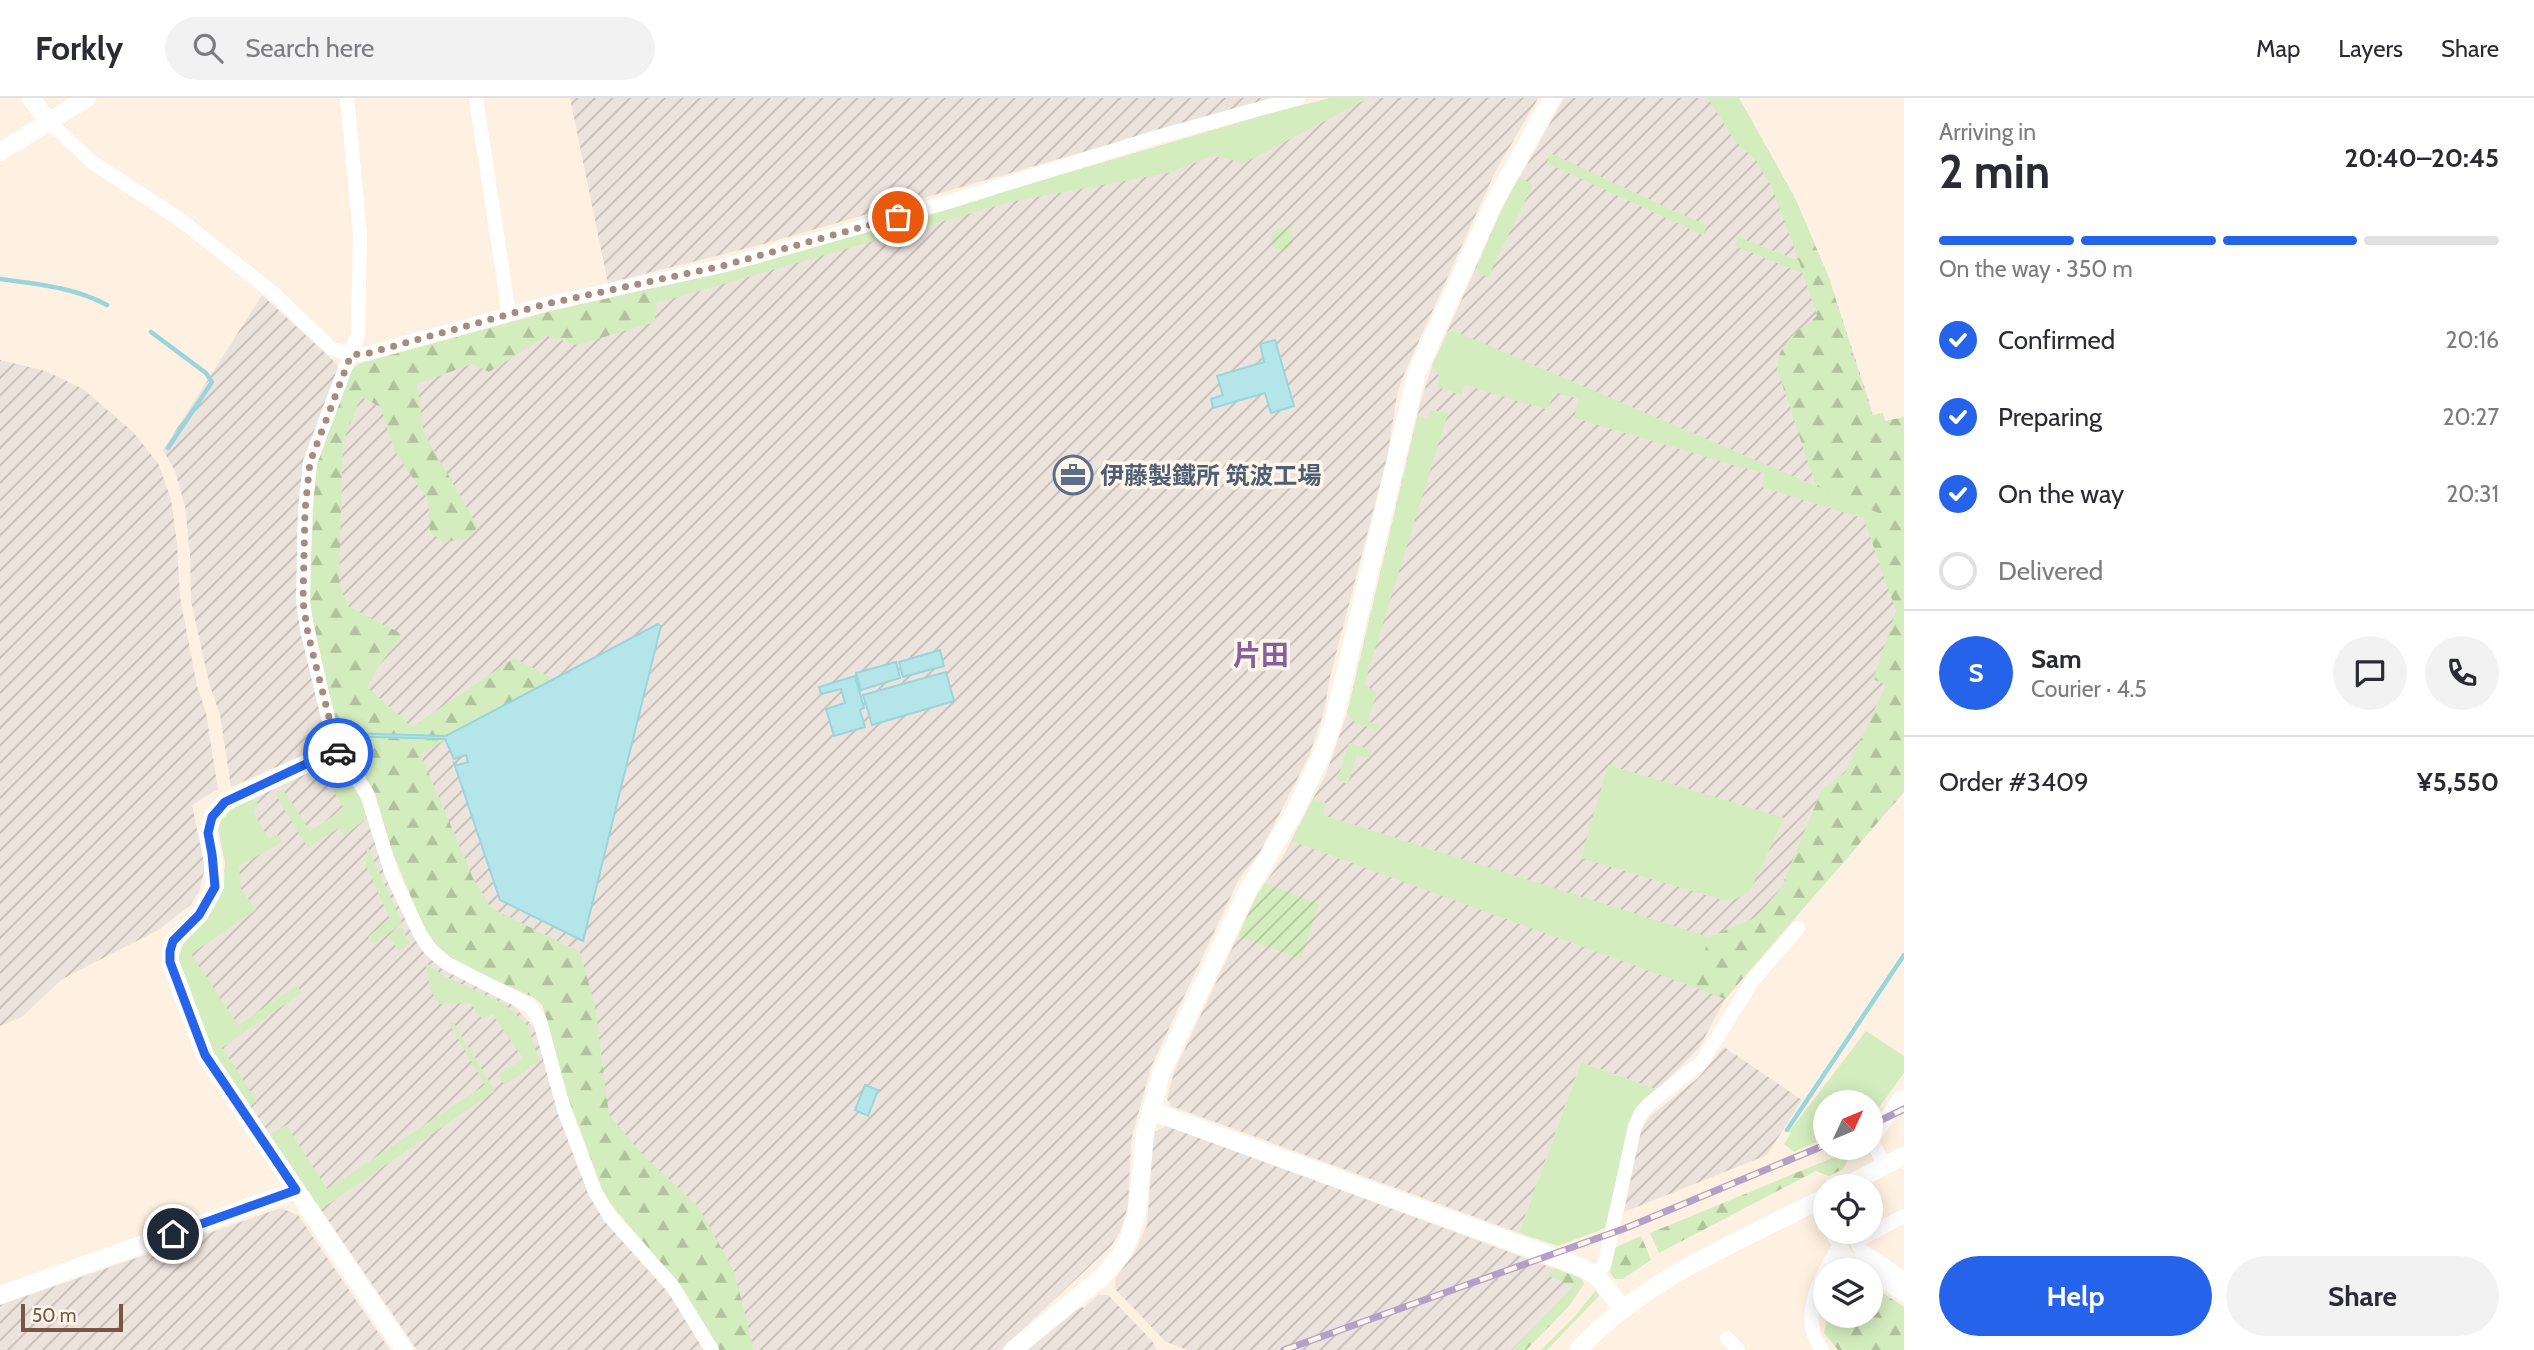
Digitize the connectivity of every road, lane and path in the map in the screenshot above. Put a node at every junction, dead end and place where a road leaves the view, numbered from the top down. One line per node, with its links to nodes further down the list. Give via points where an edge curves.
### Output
1 (31, 98): 7 (street)
2 (87, 98): 7 (street)
3 (347, 98): 10 (street, via 360,235 358,334)
4 (476, 98): 9 (street)
5 (1298, 98): 9 (street, via 722,266)
6 (1552, 98): 14 (street, via 1495,201 1417,372 1334,723 1322,754 1247,892 1162,1071)
7 (48, 121): 8 (street); 10 (street, via 93,163 178,218 272,292 331,348)
8 (0, 152)
9 (509, 314): 10 (street)
10 (351, 355): 11 (street, via 310,462 305,510 303,602)
11 (339, 757): 18 (street, via 323,756 225,802 212,817 208,833 215,887 170,951 170,962 205,1055); 32 (street, via 367,794 392,874 430,949 446,963 530,1006 540,1021 564,1110 595,1192 610,1217 672,1285)
12 (1798, 928): 24 (street, via 1752,980 1702,1062 1641,1113 1605,1262)
13 (1904, 1097): 16 (street, via 1872,1141)
14 (1151, 1111): 24 (street, via 1581,1266); 33 (street, via 1144,1133 1138,1213 1124,1249 1102,1277)
15 (1904, 1156): 16 (street)
16 (1885, 1166): 17 (street)
17 (1869, 1174)
18 (296, 1190): 27 (street); 31 (street)
19 (1813, 1203): 29 (street, via 1686,1266)
20 (1904, 1216): 25 (street, via 1856,1241 1861,1250)
21 (1837, 1244): 22 (street)
22 (1839, 1247): 23 (street); 36 (street, via 1816,1288 1811,1319 1815,1341)
23 (1847, 1258)
24 (1597, 1276): 29 (street)
25 (1904, 1279)
26 (1883, 1281): 28 (street)
27 (0, 1295)
28 (1904, 1295)
29 (1622, 1308): 34 (street)
30 (1727, 1338): 35 (street)
31 (404, 1350)
32 (712, 1350)
33 (1013, 1350)
34 (1578, 1350)
35 (1738, 1350)
36 (1822, 1350)

